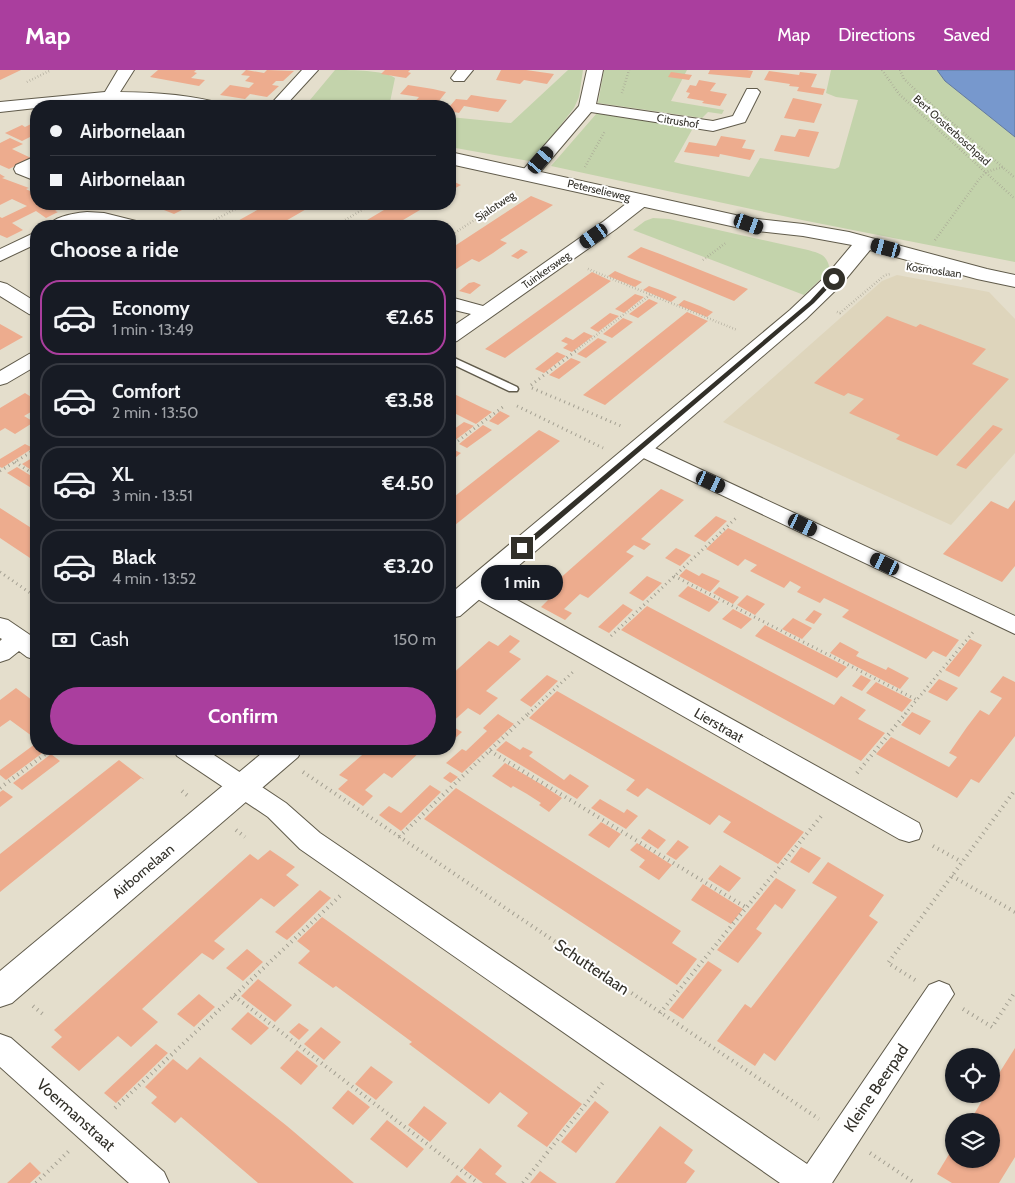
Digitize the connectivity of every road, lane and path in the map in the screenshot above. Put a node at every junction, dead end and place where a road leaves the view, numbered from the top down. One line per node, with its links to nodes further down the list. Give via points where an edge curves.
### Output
1 (126, 70): 7 (street)
2 (310, 70): 10 (street)
3 (595, 70): 13 (street)
4 (882, 70): 17 (path, Bert Oosterboschpad, via 899,94)
5 (900, 70): 16 (path, via 904,79 924,98)
6 (752, 92): 13 (street, Citrushof, via 739,119 713,126)
7 (110, 97): 8 (street); 9 (street)
8 (77, 100)
9 (172, 100)
10 (282, 100)
11 (30, 104): 12 (street)
12 (0, 107)
13 (588, 107): 19 (street)
14 (456, 159): 19 (street, Peterselieweg)
15 (30, 164): 18 (street, via 22,169)
16 (1003, 167): 17 (path); 20 (path)
17 (986, 172): 21 (path, Bert Oosterboschpad); 36 (path, via 929,248)
18 (30, 173)
19 (535, 175): 22 (street, Peterselieweg); 31 (path, Sjalotweg)
20 (1015, 178)
21 (1015, 199)
22 (642, 200): 33 (street, Peterselieweg, via 749,224 803,230); 35 (street, Tuinkersweg)
23 (98, 210): 27 (street)
24 (106, 210): 28 (street)
25 (234, 210): 29 (path)
26 (362, 210): 30 (path)
27 (71, 220)
28 (124, 220)
29 (214, 220)
30 (345, 220)
31 (456, 232)
32 (30, 240): 34 (street)
33 (860, 249): 36 (street, Kosmoslaan); 40 (street)
34 (0, 256)
35 (562, 259): 39 (path); 43 (street, Tuinkersweg)
36 (925, 264): 37 (street, Kosmoslaan); 40 (path, via 919,277 884,274 840,313)
37 (1015, 281)
38 (0, 288): 42 (street)
39 (650, 295): 44 (path); 50 (path, via 530,387)
40 (812, 302): 53 (street)
41 (456, 304): 43 (street)
42 (30, 306)
43 (486, 312): 45 (street, Tuinkersweg)
44 (738, 330)
45 (456, 333)
46 (456, 362): 49 (lane)
47 (30, 364): 48 (street)
48 (0, 379)
49 (513, 389)
50 (621, 426)
51 (456, 442): 52 (path, via 509,402)
52 (598, 445)
53 (642, 449): 60 (street); 63 (street)
54 (30, 453): 55 (path)
55 (14, 462): 56 (path); 57 (path)
56 (0, 471)
57 (30, 472)
58 (0, 572): 61 (path)
59 (674, 576): 64 (path)
60 (475, 587): 62 (street); 73 (street, Lierstraat)
61 (30, 593)
62 (456, 604)
63 (1015, 626)
64 (917, 700)
65 (490, 751): 77 (path)
66 (44, 755): 71 (path)
67 (195, 755): 70 (street)
68 (279, 755): 70 (street, Airbornelaan)
69 (287, 755): 86 (path, Schutterlaan, via 375,822)
70 (242, 786): 75 (street, via 276,810 310,841); 79 (street, Airbornelaan)
71 (0, 788)
72 (1015, 790): 74 (path)
73 (909, 832): 74 (path)
74 (962, 862): 76 (path)
75 (362, 876): 82 (path); 84 (street)
76 (952, 876): 78 (path); 81 (path, via 888,963)
77 (747, 908)
78 (1015, 912)
79 (0, 992)
80 (1015, 992): 81 (path, via 992,1027)
81 (939, 994): 86 (street, Kleine Beerpad)
82 (234, 996): 85 (path); 89 (path)
83 (0, 1048): 85 (street, Voermanstraat)
84 (624, 1057): 90 (path); 91 (street)
85 (92, 1129): 87 (path); 88 (street, Voermanstraat)
86 (844, 1136): 92 (street, Kleine Beerpad); 93 (path, Schutterlaan)
87 (36, 1183)
88 (153, 1183)
89 (478, 1183)
90 (522, 1183)
91 (808, 1183)
92 (813, 1183)
93 (915, 1183)

